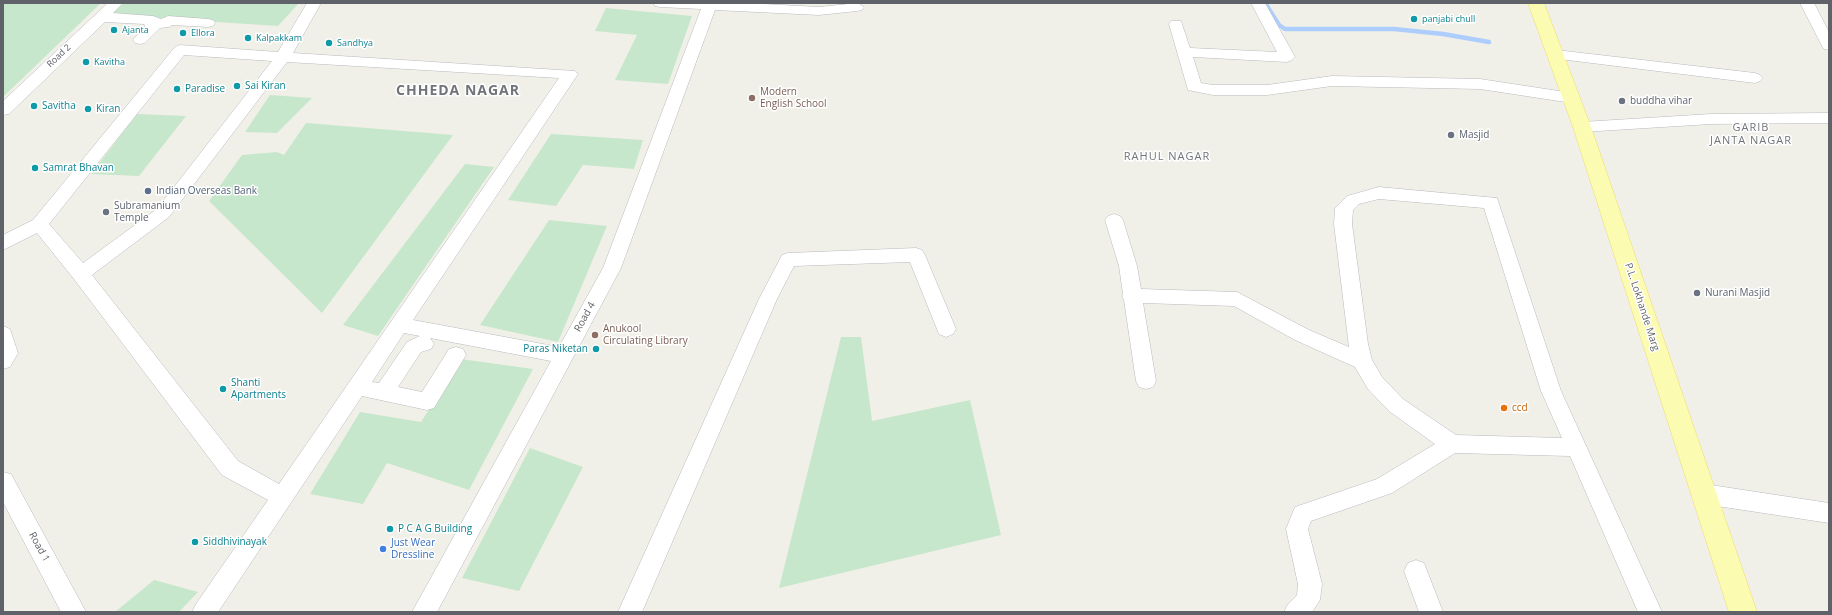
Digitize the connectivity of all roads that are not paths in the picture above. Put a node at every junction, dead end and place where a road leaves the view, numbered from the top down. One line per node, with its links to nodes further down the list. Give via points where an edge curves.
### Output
1 (116, 3): 10 (street, Road 2)
2 (314, 3): 18 (street)
3 (660, 3): 7 (street)
4 (1258, 3): 16 (street, via 1287,57)
5 (1536, 3): 17 (main road, P.L. Lokhande Marg)
6 (1807, 3): 15 (street)
7 (710, 5): 8 (street, via 819,11); 34 (street, Road 4, via 612,268)
8 (831, 6): 9 (street)
9 (857, 7)
10 (101, 17): 11 (street, via 153,20 151,23); 21 (street, Road 2)
11 (156, 23): 12 (street, via 164,24 168,20); 14 (street)
12 (208, 23)
13 (1176, 24): 16 (street)
14 (140, 40)
15 (1829, 46)
16 (1184, 52): 20 (street, via 1194,87 1213,90 1267,90 1332,81 1480,84)
17 (1556, 55): 19 (street); 20 (main road, P.L. Lokhande Marg)
18 (283, 57): 25 (street, via 180,50); 27 (street, via 163,213); 29 (street, via 570,74)
19 (1755, 78)
20 (1572, 98): 23 (main road, P.L. Lokhande Marg)
21 (3, 110)
22 (1829, 118): 23 (street, via 1711,119)
23 (1582, 126): 43 (main road, P.L. Lokhande Marg)
24 (1114, 220): 28 (street, via 1128,266)
25 (39, 224): 26 (street); 27 (street)
26 (3, 243)
27 (81, 274): 44 (street, via 230,468)
28 (1132, 296): 36 (street, via 1237,299 1302,335); 37 (street)
29 (400, 325): 34 (street); 38 (street)
30 (946, 329): 50 (street, via 916,255 788,260 768,299)
31 (3, 334): 35 (street, via 8,353)
32 (424, 344): 39 (street, via 418,344 414,348)
33 (456, 355): 39 (street, via 427,402)
34 (564, 356): 49 (street, Road 4)
35 (3, 361)
36 (1362, 361): 40 (street, via 1375,383 1396,405); 41 (street, via 1342,224 1344,208 1353,200 1379,193 1491,202 1551,391)
37 (1146, 381)
38 (358, 387): 39 (street); 44 (street)
39 (383, 393)
40 (1452, 444): 41 (street); 51 (street, via 1384,486 1303,514 1297,529 1310,584 1308,600)
41 (1577, 447): 53 (street, via 1600,504)
42 (3, 481): 47 (street, Road 1)
43 (1704, 494): 45 (street); 54 (main road, P.L. Lokhande Marg)
44 (283, 497): 48 (street)
45 (1829, 512)
46 (1416, 571): 52 (street)
47 (74, 612)
48 (204, 612)
49 (424, 612)
50 (630, 612)
51 (1296, 612)
52 (1431, 612)
53 (1650, 612)
54 (1743, 612)

